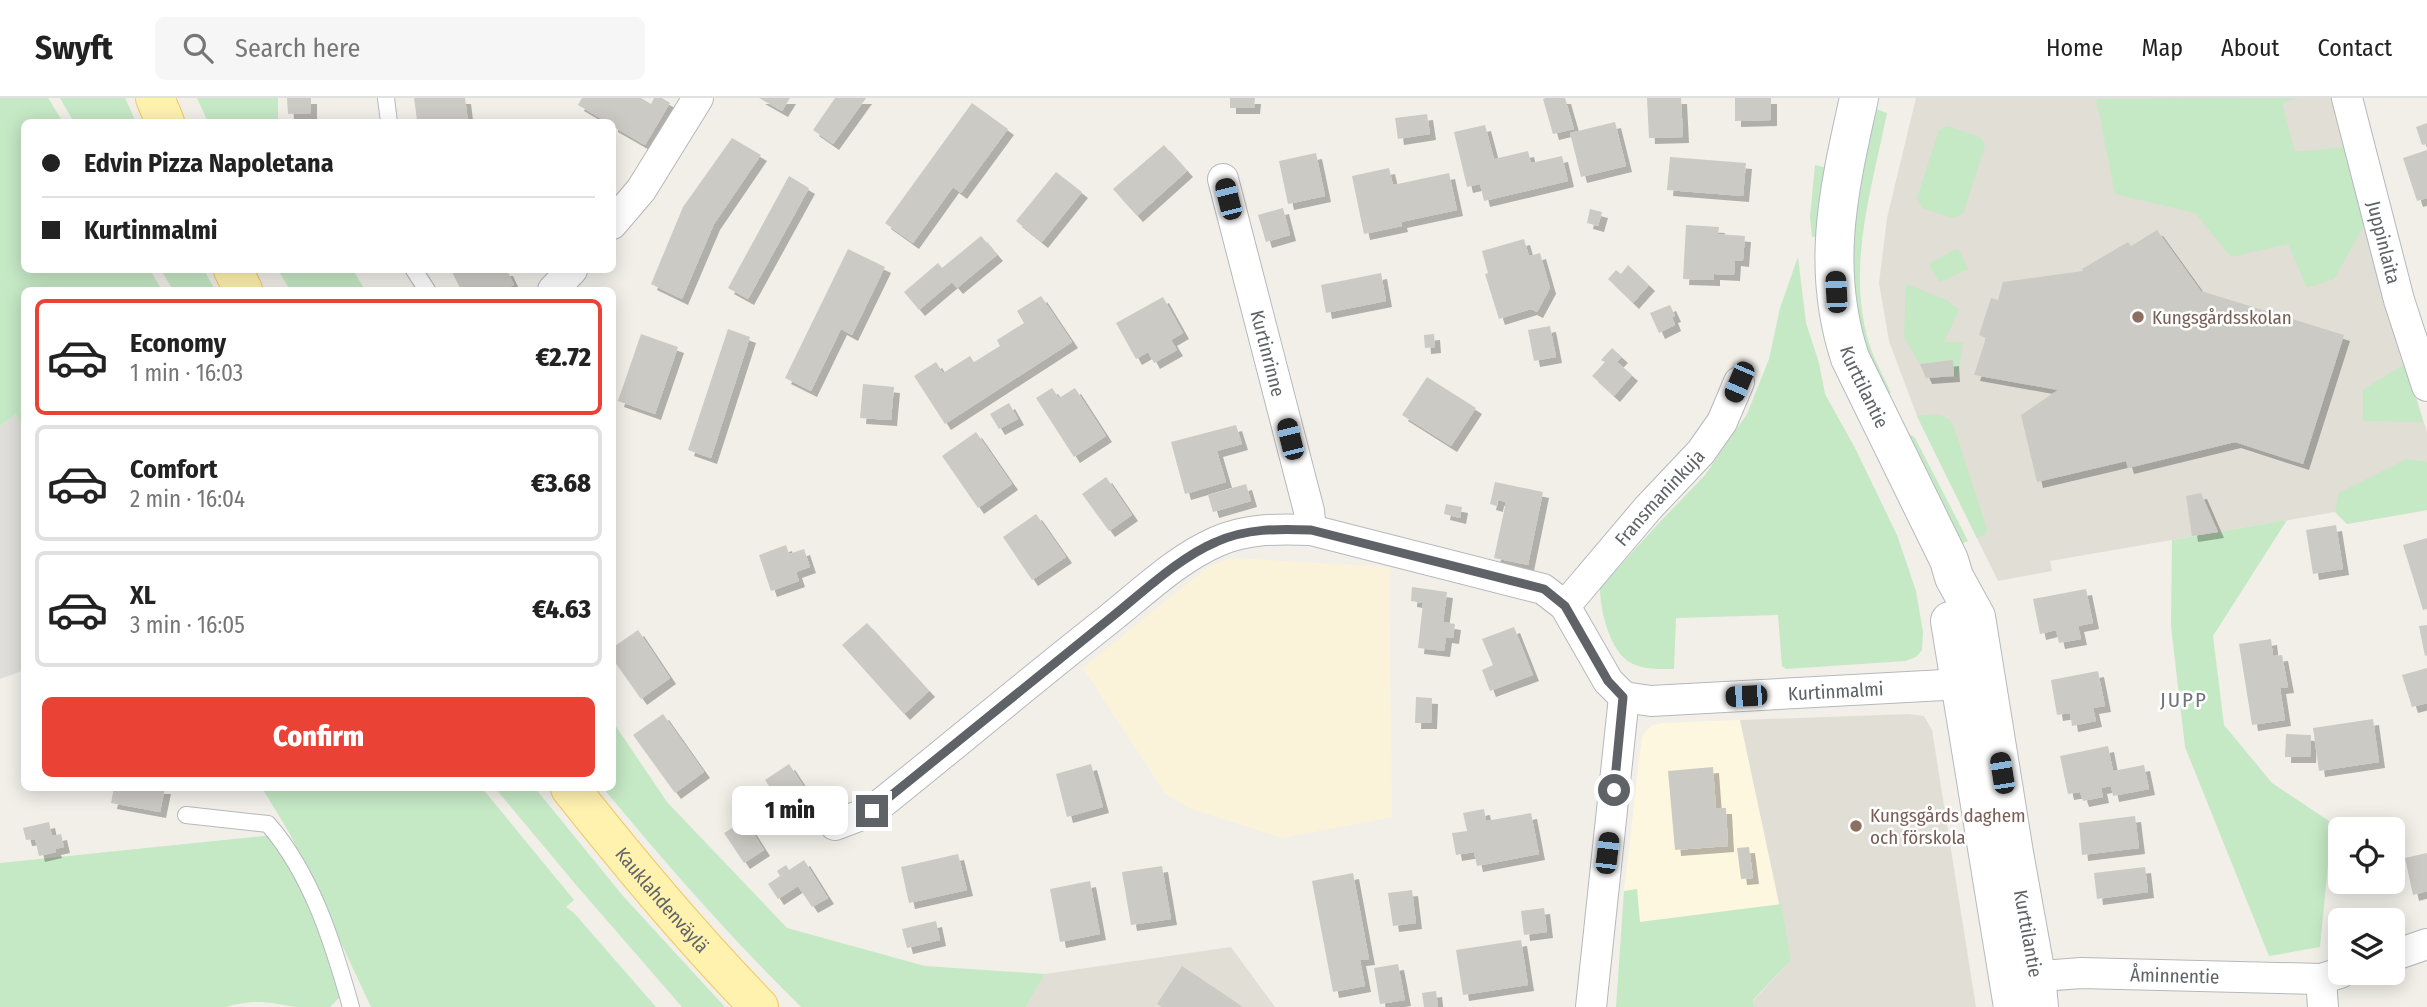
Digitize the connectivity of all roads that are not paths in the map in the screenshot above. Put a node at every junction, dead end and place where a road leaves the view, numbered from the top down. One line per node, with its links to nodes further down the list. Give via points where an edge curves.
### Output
1 (155, 98): 6 (main road)
2 (386, 98): 7 (lane)
3 (698, 98): 9 (street, via 641,190)
4 (1859, 98): 14 (street, Kurttilantie, via 1833,240 1839,324 1850,358 1949,560 1954,577 1951,621)
5 (2347, 98): 11 (street, Juppinlaita, via 2399,300)
6 (164, 119)
7 (389, 119)
8 (1223, 179): 12 (street, Kurtinrinne)
9 (616, 219)
10 (1739, 382): 13 (street, Fransmaninkuja, via 1722,422 1701,452)
11 (2427, 386)
12 (1311, 530): 13 (street, via 1544,589); 18 (street, via 1271,528 1243,533 1187,559 872,811)
13 (1565, 606): 15 (street, via 1608,681)
14 (1974, 683): 15 (street, Kurtinmalmi, via 1651,701); 22 (street, Kurttilantie, via 2014,853)
15 (1623, 697): 25 (street)
16 (572, 791): 24 (main road, Kauklahdenväylä, via 701,947)
17 (186, 815): 23 (lane, via 268,824 287,846 332,940)
18 (835, 825)
19 (2427, 944): 20 (street)
20 (2405, 952)
21 (2328, 986): 22 (street, Åminnentie, via 2081,973)
22 (2024, 992)
23 (351, 1007)
24 (759, 1007)
25 (1591, 1007)

